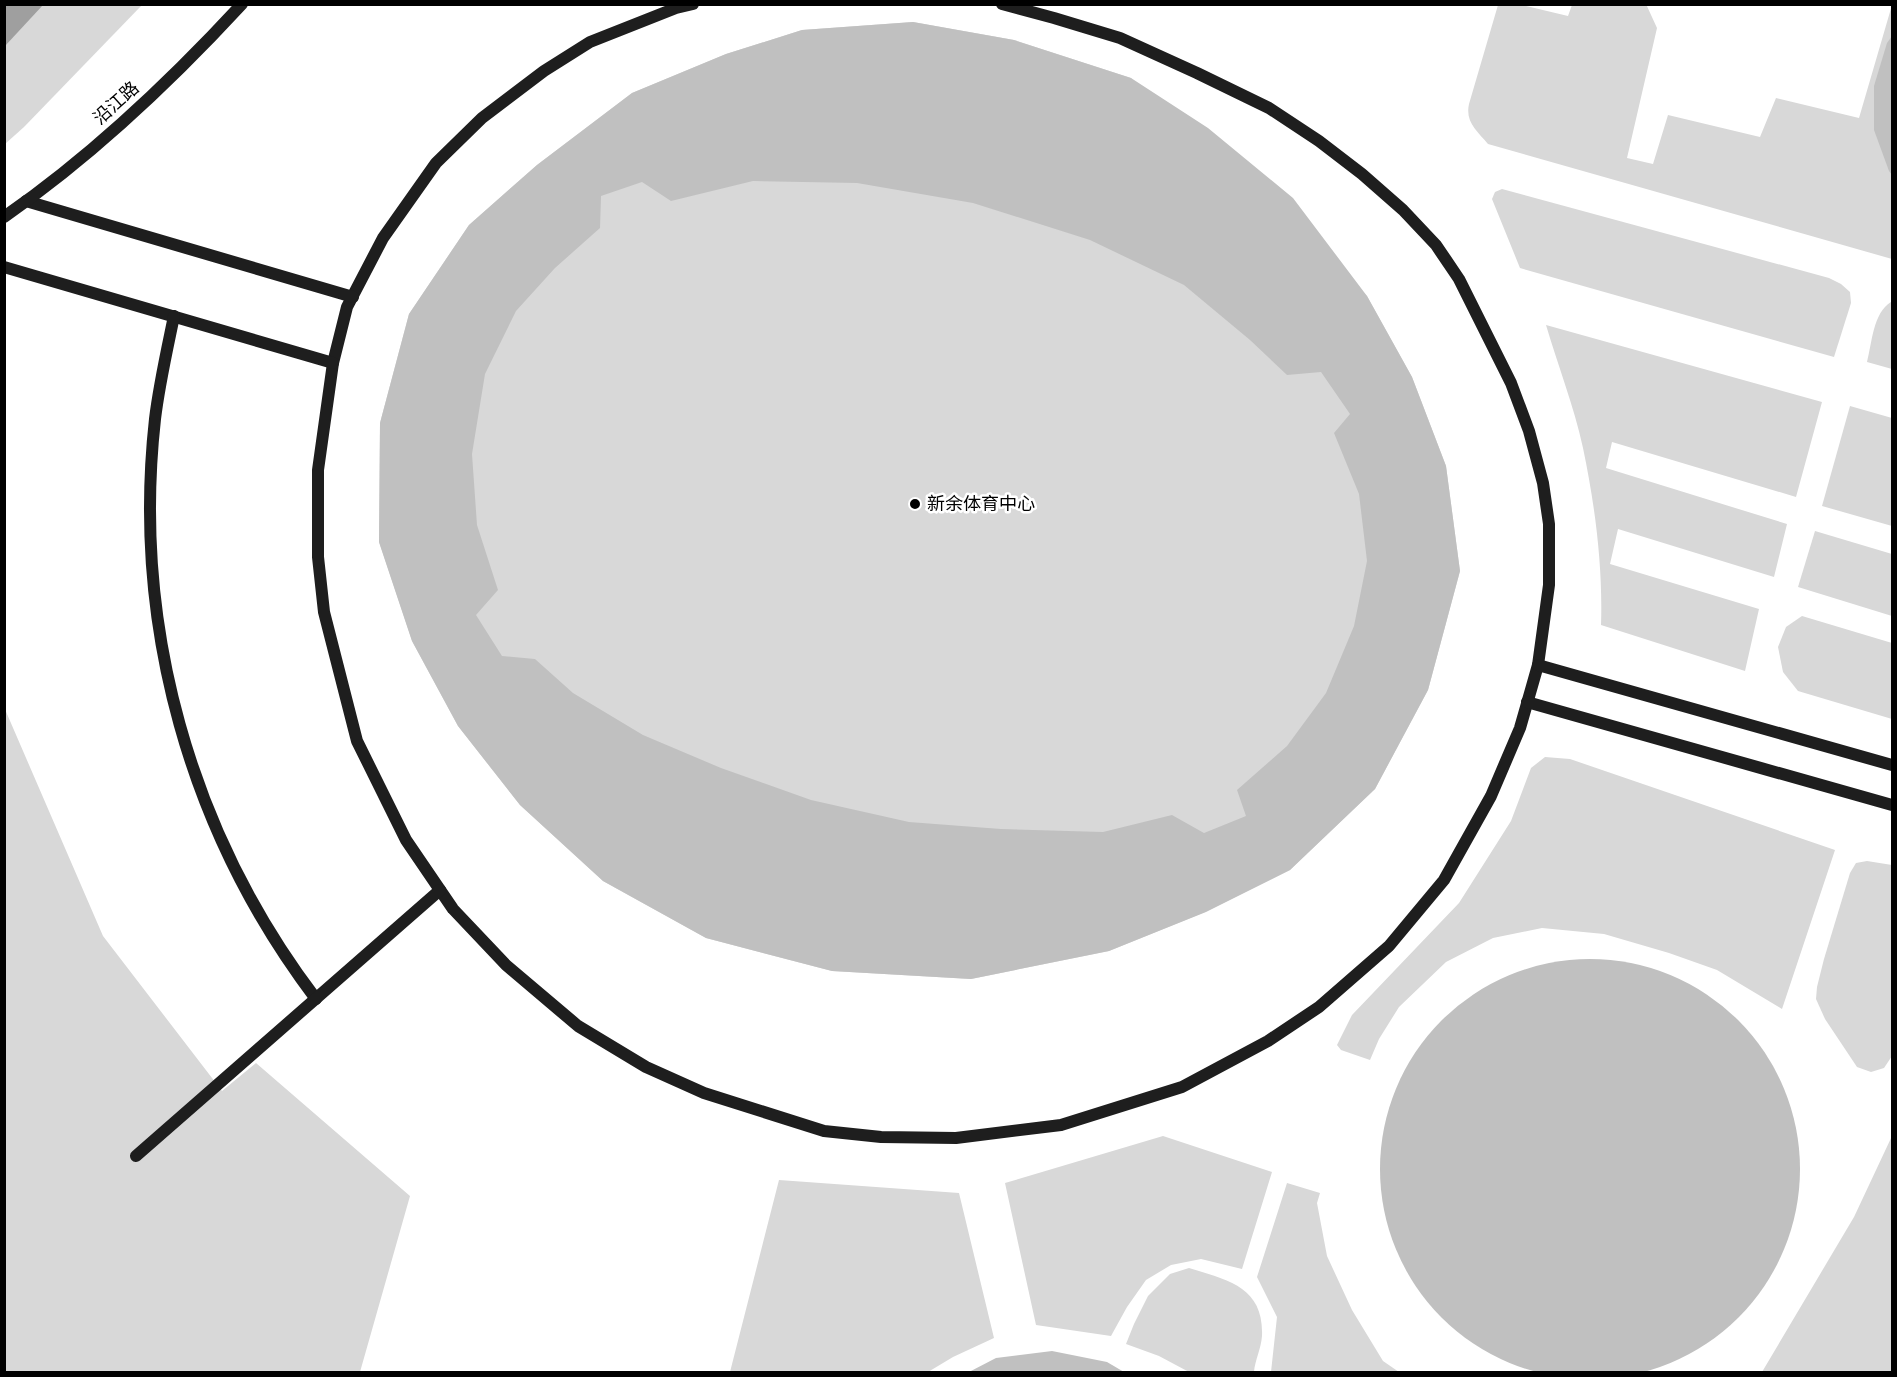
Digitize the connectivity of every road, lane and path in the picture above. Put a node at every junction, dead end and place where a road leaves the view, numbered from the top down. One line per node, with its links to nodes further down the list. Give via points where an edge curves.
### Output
1 (242, 4): 4 (street, 沿江路, via 120,125)
2 (693, 4): 7 (street, via 590,42 482,118 436,163 383,238)
3 (1002, 4): 10 (street, via 1120,38 1269,108 1362,174 1436,245 1459,279 1511,383 1543,483 1549,524 1549,585)
4 (26, 201): 5 (street, 沿江路); 7 (street)
5 (4, 217)
6 (4, 267): 8 (street)
7 (353, 297): 9 (street)
8 (174, 316): 9 (street); 15 (street, via 155,418 150,481 150,544 166,670 196,780 218,833 271,934)
9 (333, 363): 14 (street, via 318,470 318,557 324,612 357,741 406,840)
10 (1538, 665): 11 (street); 12 (street)
11 (1527, 702): 13 (street); 14 (street, via 1491,796 1444,880 1389,946 1319,1007 1268,1041 1182,1087 1061,1125 956,1138 880,1137 824,1131 704,1093 646,1067 578,1026 506,965)
12 (1893, 765)
13 (1893, 805)
14 (440, 890): 15 (street)
15 (316, 999): 16 (street)
16 (136, 1155)

